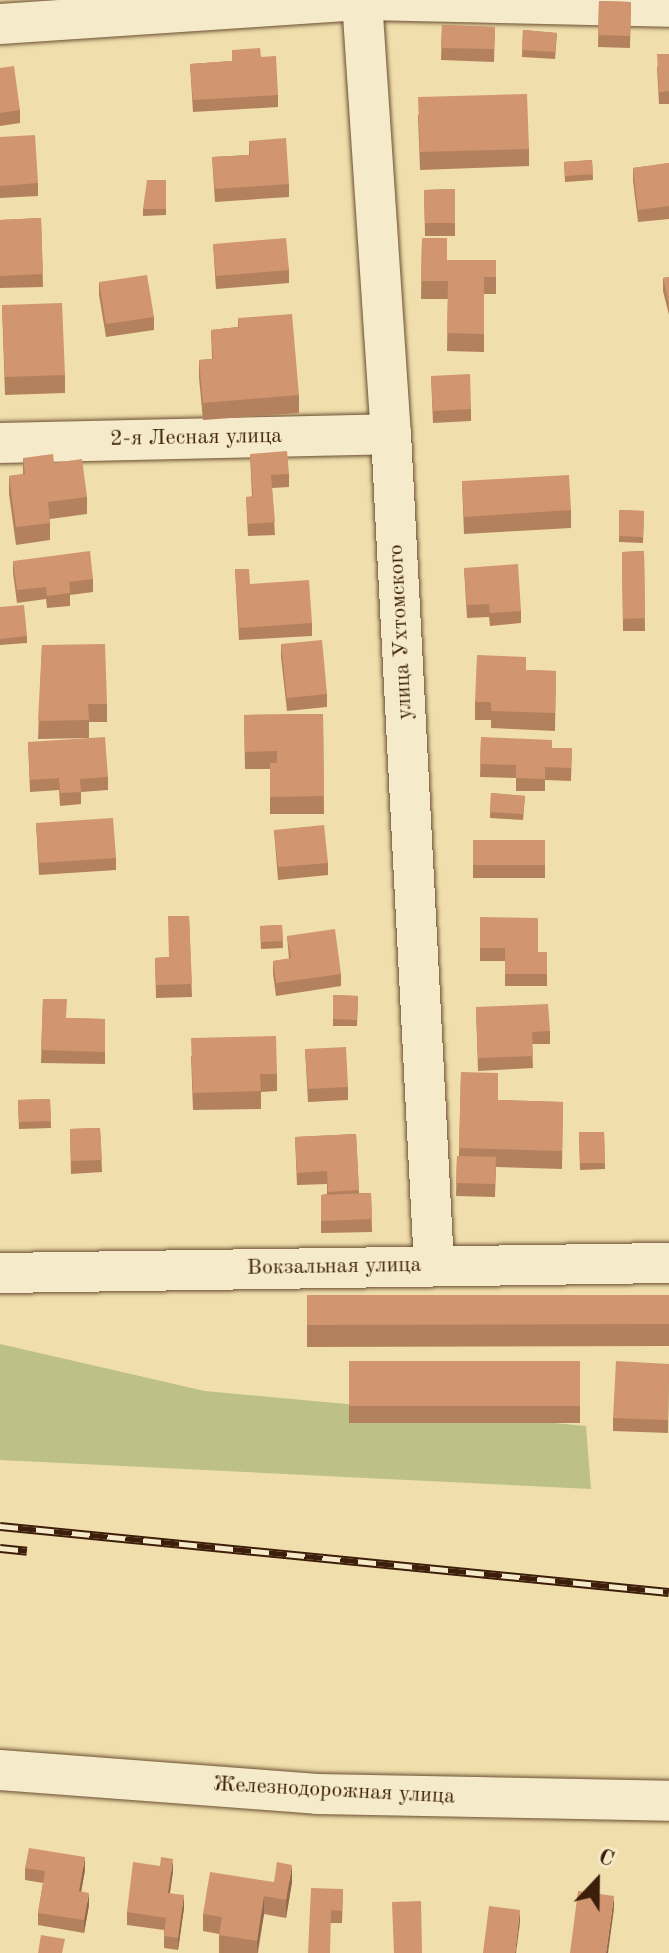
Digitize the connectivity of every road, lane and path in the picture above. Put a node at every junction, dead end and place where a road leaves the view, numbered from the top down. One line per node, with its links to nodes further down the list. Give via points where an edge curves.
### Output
1 (363, 0): 2 (street); 3 (street); 4 (street, улица Ухтомского)
2 (669, 7)
3 (0, 24)
4 (391, 434): 5 (street, 2-я Лесная улица); 7 (street, улица Ухтомского)
5 (0, 443)
6 (669, 1263): 7 (street, Вокзальная улица)
7 (434, 1265): 8 (street, Вокзальная улица)
8 (0, 1273)
9 (0, 1770): 10 (street, Железнодорожная улица, via 317,1794)
10 (669, 1801)

